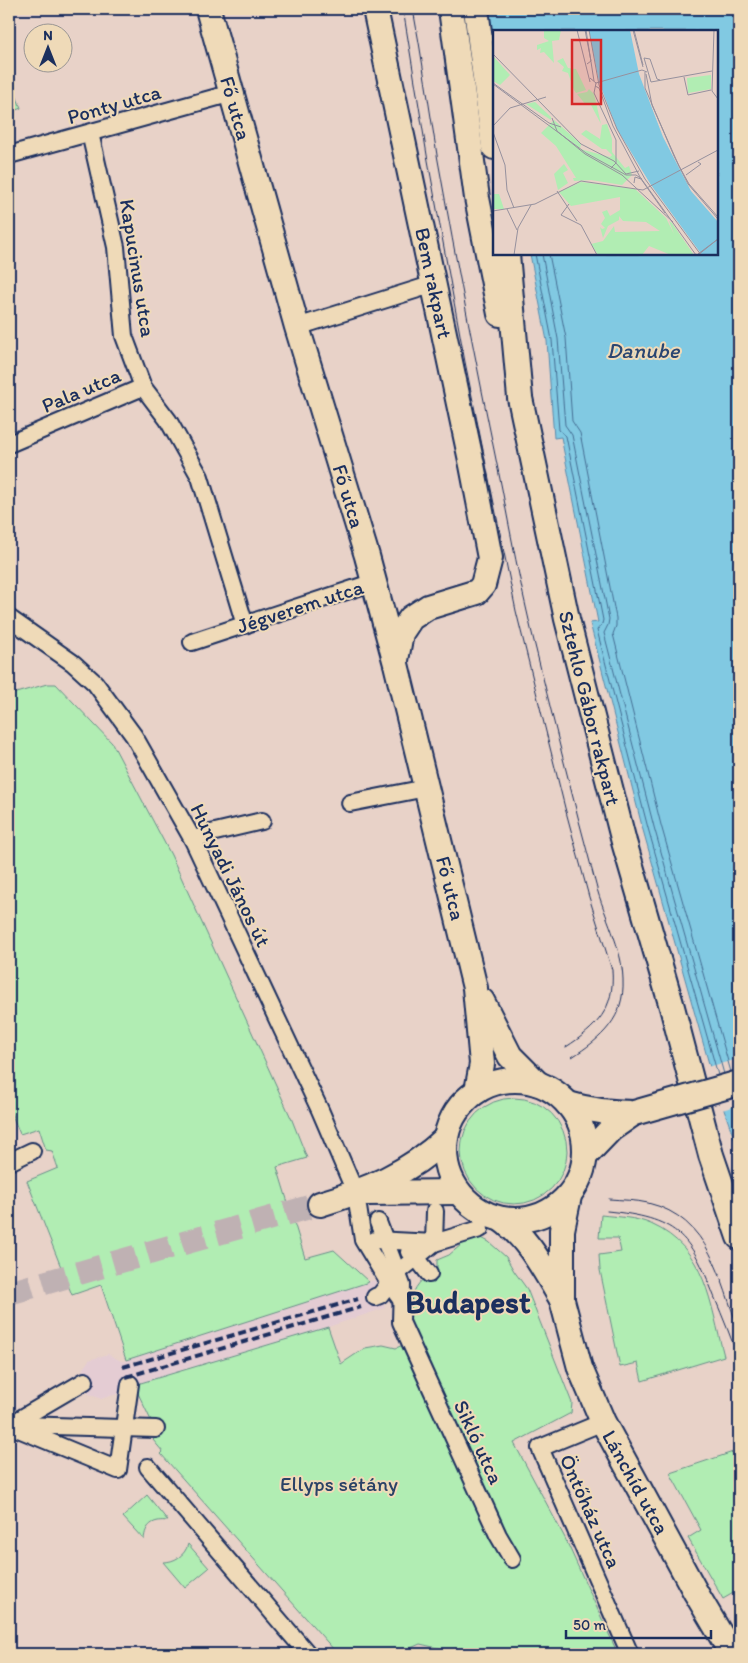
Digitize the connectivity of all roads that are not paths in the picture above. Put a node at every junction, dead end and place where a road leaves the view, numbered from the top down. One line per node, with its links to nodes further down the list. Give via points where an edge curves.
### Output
1 (209, 9): 5 (street, Fő utca)
2 (375, 9): 10 (street, Bem rakpart)
3 (451, 9): 13 (street, via 477,198)
4 (476, 9): 7 (street)
5 (232, 93): 6 (street, Ponty utca); 11 (street, Fő utca)
6 (90, 133): 8 (street, Ponty utca); 12 (street, Kapucinus utca, via 116,247 124,336)
7 (493, 139)
8 (9, 155)
9 (507, 255): 13 (street, Sztehlo Gábor rakpart)
10 (434, 284): 11 (street); 15 (street, Bem rakpart)
11 (297, 327): 16 (street, Fő utca)
12 (143, 387): 14 (street, Pala utca); 19 (street, Kapucinus utca, via 168,420 200,477)
13 (520, 398): 43 (street, Sztehlo Gábor rakpart, via 567,618 624,842 711,1155)
14 (9, 444)
15 (490, 558): 17 (street, Jégverem utca, via 484,585 477,592)
16 (374, 582): 17 (street, Jégverem utca, via 394,604); 19 (street, Jégverem utca); 21 (street, Fő utca)
17 (428, 607): 21 (street, Jégverem utca, via 405,625)
18 (9, 618): 25 (street, Hunyadi János út, via 73,663 95,683 134,736)
19 (245, 625): 20 (street, Jégverem utca)
20 (192, 642)
21 (396, 664): 22 (street, Fő utca)
22 (426, 788): 23 (street); 26 (street, Fő utca)
23 (350, 803)
24 (262, 820): 25 (street)
25 (193, 840): 37 (street, Hunyadi János út)
26 (475, 988): 27 (street, Fő utca, via 510,1056); 29 (street, Fő utca, via 482,1064)
27 (537, 1083): 29 (street, via 506,1080); 30 (street)
28 (739, 1083): 31 (street, bridge)
29 (477, 1091): 32 (street, via 451,1120)
30 (578, 1107): 31 (street, via 607,1113); 33 (street, via 576,1115)
31 (634, 1113): 33 (street)
32 (445, 1139): 36 (street, via 446,1167); 37 (street, via 426,1156)
33 (591, 1149): 38 (street)
34 (32, 1151): 35 (street)
35 (9, 1162)
36 (458, 1192): 37 (street); 41 (street)
37 (356, 1194): 39 (street); 44 (street, Hunyadi János út)
38 (569, 1196): 41 (street, via 538,1217); 50 (street, Lánchíd utca, via 562,1230)
39 (320, 1204)
40 (436, 1211): 45 (street)
41 (491, 1224): 45 (street); 50 (street, Lánchíd utca, via 523,1239)
42 (385, 1234): 44 (street); 45 (street); 46 (street); 48 (street)
43 (739, 1237)
44 (363, 1240): 48 (street)
45 (434, 1243): 46 (street)
46 (416, 1257): 47 (street); 48 (street)
47 (429, 1274)
48 (393, 1278): 49 (street); 58 (street, Sikló utca, via 402,1285 401,1322)
49 (375, 1297)
50 (562, 1300): 53 (street, Lánchíd utca, via 580,1368)
51 (85, 1381): 54 (street)
52 (130, 1384): 55 (street)
53 (603, 1422): 60 (street, Öntőház utca, via 540,1448); 61 (street, Lánchíd utca)
54 (9, 1425): 55 (street); 55 (street, via 118,1470)
55 (124, 1428): 56 (street)
56 (156, 1429)
57 (148, 1467): 59 (street)
58 (512, 1559)
59 (308, 1654)
60 (630, 1654)
61 (732, 1654)

